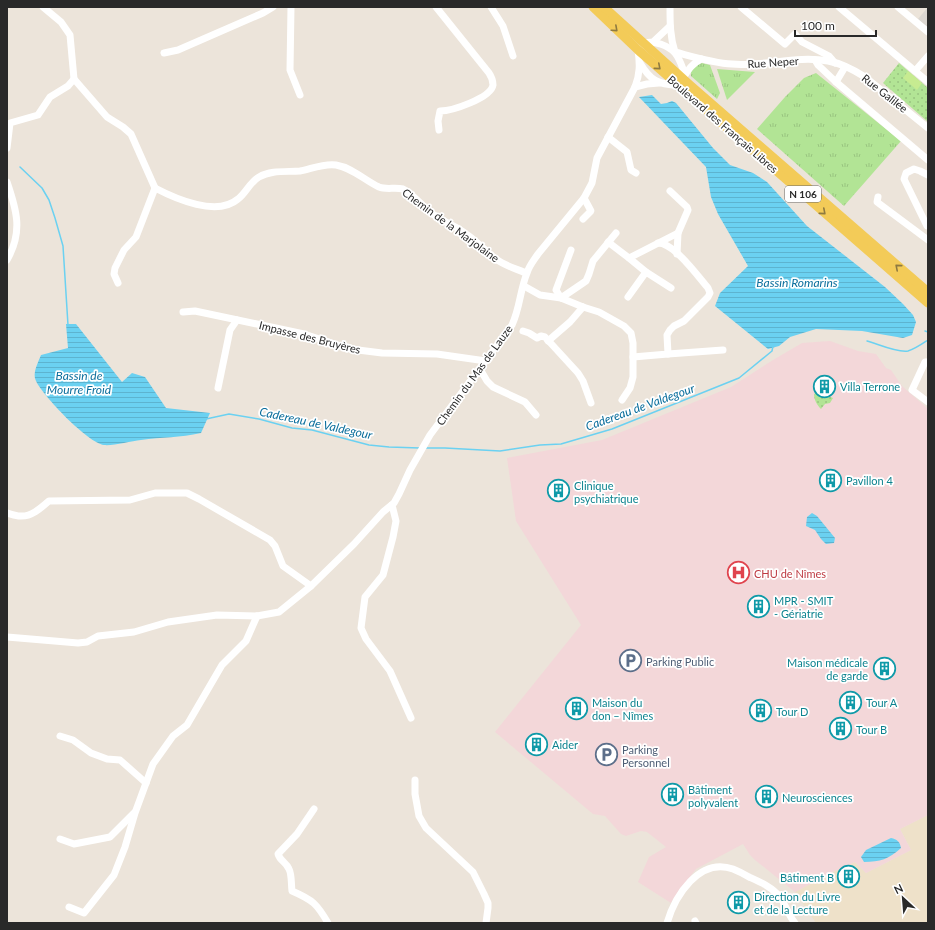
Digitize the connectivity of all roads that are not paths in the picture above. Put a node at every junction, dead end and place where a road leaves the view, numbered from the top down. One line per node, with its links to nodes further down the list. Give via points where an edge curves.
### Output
1 (43, 7): 25 (street, via 61,22 70,35)
2 (273, 7): 16 (street, via 178,50)
3 (291, 7): 31 (street, via 290,70)
4 (436, 7): 33 (street, via 489,72 493,85 486,94 469,103 440,111)
5 (491, 7): 17 (street, via 503,26)
6 (593, 7): 14 (main road, Boulevard des Français Libres / N 106, one-way to 14)
7 (604, 7): 14 (main road, Boulevard des Français Libres / N 106)
8 (670, 7): 12 (street)
9 (741, 7): 22 (street, via 785,44 795,34 802,42 830,56)
10 (838, 7): 24 (street)
11 (898, 7): 13 (street)
12 (670, 26): 14 (street); 15 (street)
13 (928, 32)
14 (645, 45): 15 (street, Rue Neper, via 667,47); 21 (street); 26 (main road, Boulevard des Français Libres / N 106)
15 (675, 52): 18 (street, Rue Neper); 26 (street, via 682,65)
16 (164, 53)
17 (513, 56)
18 (701, 59): 19 (street, Rue Neper, via 733,64); 26 (street, via 693,64)
19 (815, 60): 22 (street, Rue Galilée); 27 (street)
20 (927, 60): 24 (street)
21 (640, 63): 29 (street, via 649,76); 30 (street, Chemin du Mas de Lauze)
22 (835, 63): 23 (street, Rue Galilée)
23 (845, 67): 27 (street); 32 (street, Rue Galilée, via 875,84)
24 (915, 71): 28 (street)
25 (74, 79): 35 (street, via 50,97 38,115 10,123); 40 (street, via 107,117 131,134)
26 (682, 79): 29 (street, via 667,85); 61 (main road, Boulevard des Français Libres / N 106, one-way to 26); 64 (main road, Boulevard des Français Libres / N 106, one-way to 64)
27 (836, 82): 36 (street)
28 (928, 82)
29 (659, 83): 30 (street)
30 (635, 88): 34 (street, Chemin du Mas de Lauze)
31 (300, 95)
32 (928, 128)
33 (439, 130)
34 (608, 137): 37 (street, via 627,152 631,170); 43 (street, Chemin du Mas de Lauze, via 597,158 592,183)
35 (7, 148)
36 (928, 160)
37 (636, 172)
38 (928, 175): 45 (street, via 914,169 906,173 904,179)
39 (7, 182): 55 (street, via 18,228 13,250)
40 (155, 188): 57 (street, Chemin de la Marjolaine, via 198,205 219,206 238,200 258,177 271,172 300,171 331,165 344,167 380,187 402,188 444,222 467,234 497,260); 58 (street, via 136,237 124,250 115,268 114,274)
41 (670, 191): 47 (street, via 687,206 688,210)
42 (878, 197): 48 (street, via 877,202)
43 (584, 198): 44 (street, via 591,211); 57 (street, Chemin du Mas de Lauze, via 538,254)
44 (583, 219)
45 (927, 226): 48 (street)
46 (616, 233): 50 (street)
47 (678, 233): 51 (street); 53 (street)
48 (920, 233): 49 (street)
49 (928, 240)
50 (608, 242): 54 (street); 63 (street, via 593,261 586,281)
51 (658, 243): 53 (street, via 666,245); 54 (street)
52 (571, 250): 63 (street, via 556,290)
53 (678, 254): 71 (street, via 710,293 684,321 670,330 667,336)
54 (629, 258): 56 (street)
55 (7, 260)
56 (646, 272): 60 (street); 62 (street)
57 (526, 273): 59 (street, Chemin du Mas de Lauze)
58 (118, 283)
59 (524, 286): 63 (street, via 540,295); 73 (street, Chemin du Mas de Lauze, via 512,325)
60 (671, 288)
61 (928, 292)
62 (628, 297)
63 (560, 298): 65 (street)
64 (928, 303)
65 (583, 308): 69 (street); 72 (street, via 599,312 624,326 630,333)
66 (183, 312): 67 (street, Impasse des Bruyères, via 195,311)
67 (237, 320): 73 (street, Impasse des Bruyères, via 304,334 350,349 382,353 437,354); 76 (street, via 230,330)
68 (523, 331): 69 (street, via 537,338 545,337)
69 (548, 341): 79 (street, via 578,373)
70 (723, 350): 71 (street)
71 (668, 354): 72 (street)
72 (633, 357): 77 (street, via 633,377 630,388)
73 (486, 361): 75 (street, Chemin du Mas de Lauze)
74 (928, 362): 78 (street, via 925,362 912,390)
75 (480, 369): 80 (street, via 493,387 525,402); 81 (street, Chemin du Mas de Lauze, via 422,447)
76 (218, 388)
77 (622, 400)
78 (928, 402)
79 (591, 403)
80 (536, 415)
81 (392, 508): 83 (street, Chemin du Mas de Lauze, via 383,512); 86 (street, via 396,521 393,537 383,575 365,597 361,628 366,639 390,671)
82 (7, 513): 83 (street, via 25,516 40,510 49,501 130,500 155,493 186,493 270,540 275,546 282,566)
83 (311, 586): 84 (street, Chemin du Mas de Lauze, via 279,612)
84 (257, 616): 85 (street, Chemin du Mas de Lauze, via 217,615 168,622 134,632 98,636 87,642 78,643); 89 (street, via 246,641 222,665 188,725 173,736 153,764)
85 (7, 637)
86 (411, 718)
87 (60, 736): 89 (street, via 73,740 91,753 107,759 120,760)
88 (415, 780): 95 (street, via 419,816 426,828 472,872 488,903)
89 (146, 783): 91 (street)
90 (314, 809): 94 (street, via 297,834 278,854 290,871 292,891 309,898 320,909)
91 (135, 813): 92 (street, via 110,837 74,844); 93 (street, via 114,876 84,913)
92 (60, 839)
93 (69, 906)
94 (328, 923)
95 (486, 923)
96 (667, 923): 97 (street, via 676,900 697,874 718,867 732,869 767,886 780,896)
97 (795, 923)

